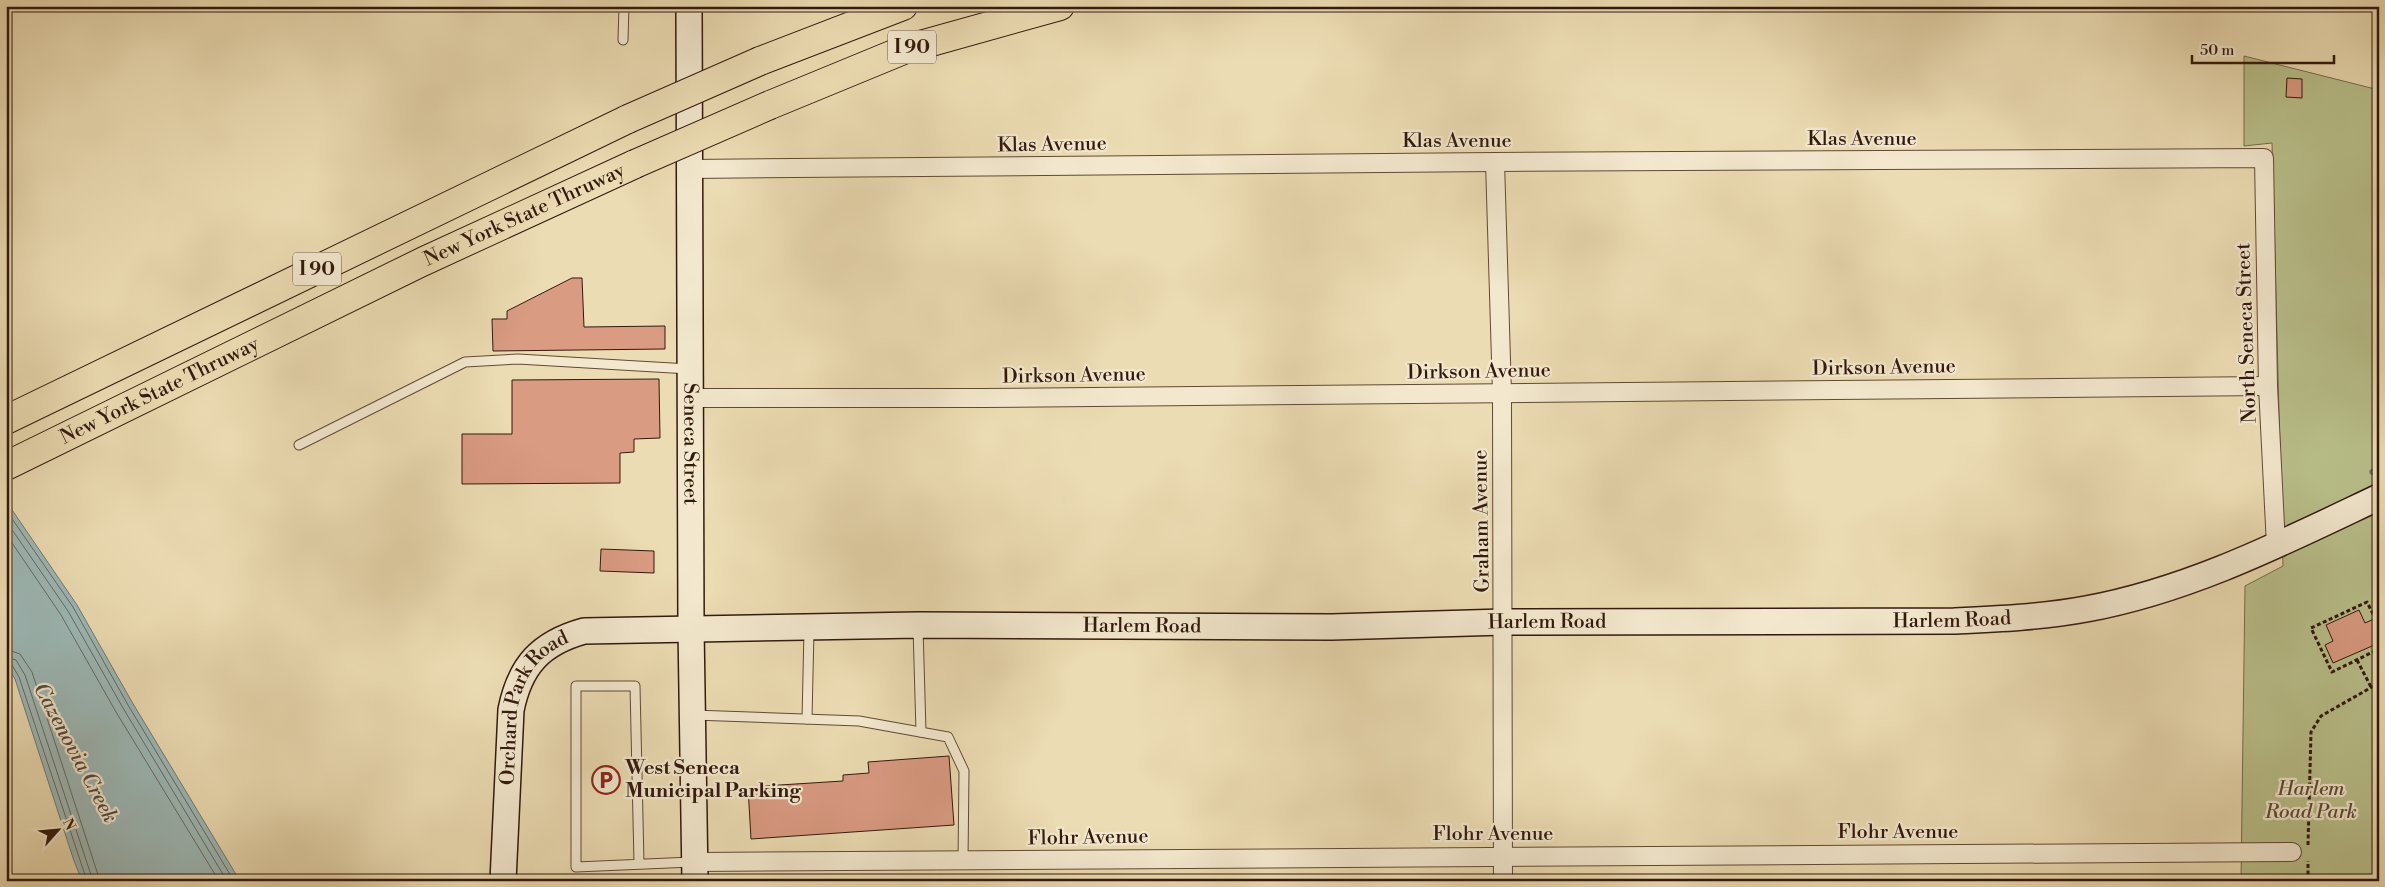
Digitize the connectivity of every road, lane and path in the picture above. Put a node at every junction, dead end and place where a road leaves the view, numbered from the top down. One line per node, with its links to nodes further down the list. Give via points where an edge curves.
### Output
1 (624, 6): 5 (lane)
2 (689, 6): 8 (main road, Seneca Street)
3 (903, 6): 13 (highway, New York State Thruway / I 90, bridge, via 760,60 628,119)
4 (1060, 6): 15 (highway, New York State Thruway / I 90, bridge, via 906,49 770,105 422,262)
5 (622, 40)
6 (2224, 159): 7 (street, Klas Avenue); 10 (street, North Seneca Street, via 2264,158)
7 (1495, 162): 8 (street, Klas Avenue); 11 (street, Graham Avenue)
8 (690, 169): 9 (main road, Seneca Street)
9 (690, 369): 12 (main road, Seneca Street); 14 (lane, via 518,359 465,362)
10 (2268, 386): 11 (street, Dirkson Avenue); 17 (street, North Seneca Street)
11 (1502, 393): 12 (street, Dirkson Avenue); 18 (street, Graham Avenue)
12 (691, 398): 22 (main road, Seneca Street)
13 (6, 420)
14 (300, 445)
15 (11, 463)
16 (2379, 497): 17 (main road, Harlem Road)
17 (2276, 546): 18 (main road, Harlem Road, via 2214,572 2134,598 2086,609 2018,617 1954,621)
18 (1504, 622): 19 (main road, Harlem Road, via 1332,628); 31 (street, Graham Avenue)
19 (918, 625): 21 (main road, Harlem Road); 29 (lane)
20 (2379, 626): 24 (path, via 2367,602 2311,628 2332,672)
21 (809, 627): 22 (main road, Harlem Road); 28 (lane)
22 (691, 628): 27 (main road, Seneca Street); 35 (main road, Orchard Park Road, via 584,631 565,636 532,660 521,675 511,710)
23 (2379, 649): 24 (path)
24 (2357, 660): 26 (path)
25 (2379, 683): 26 (path)
26 (2371, 687): 37 (path, via 2322,716 2311,732)
27 (693, 715): 28 (lane); 34 (main road, Seneca Street)
28 (807, 719): 29 (lane, via 859,721)
29 (921, 732): 32 (lane, via 948,737 964,771)
30 (2292, 852): 31 (street, Flohr Avenue)
31 (1503, 855): 32 (street, Flohr Avenue); 36 (street, Graham Avenue)
32 (963, 861): 34 (street, Flohr Avenue)
33 (639, 863): 33 (lane, via 576,867 576,686 635,686); 34 (lane)
34 (695, 871)
35 (503, 881)
36 (1503, 881)
37 (2308, 881)

